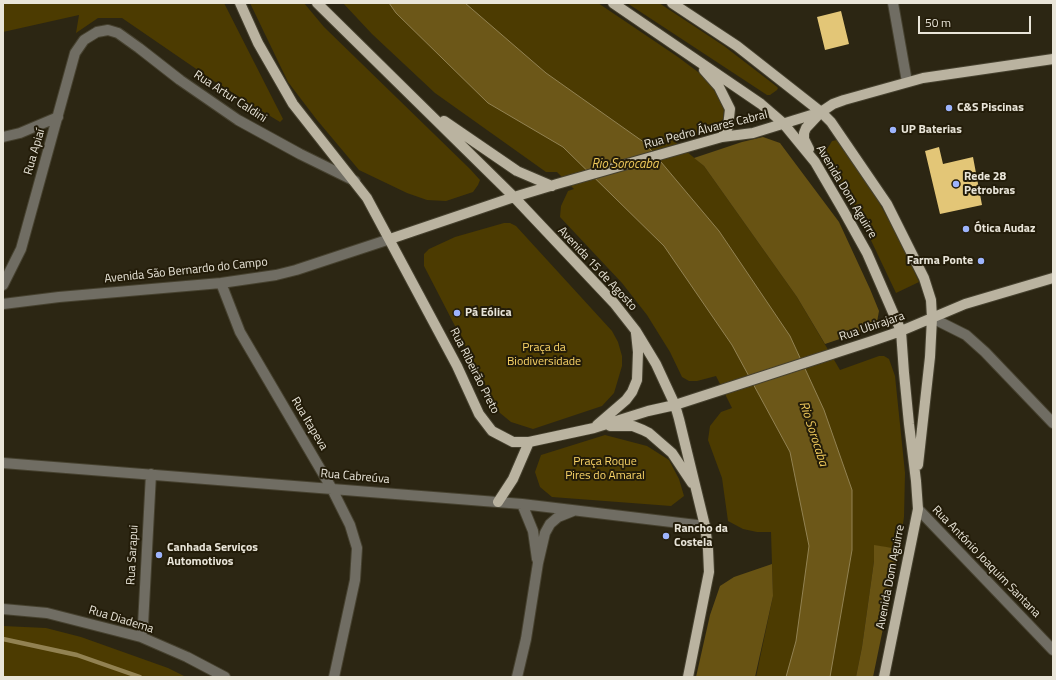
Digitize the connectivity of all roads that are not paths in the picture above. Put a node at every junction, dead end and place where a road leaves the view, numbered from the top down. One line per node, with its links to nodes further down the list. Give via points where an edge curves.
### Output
1 (240, 3): 17 (main road, Rua Artur Caldini, via 258,43 294,104)
2 (317, 3): 10 (main road, Avenida 15 de Agosto)
3 (613, 3): 7 (main road, Avenida Dom Aguirre)
4 (672, 3): 11 (main road, Avenida Dom Aguirre, via 737,46)
5 (893, 3): 9 (street)
6 (97, 32): 12 (street, Rua Apiaí, via 84,40 75,54); 17 (street, Rua Artur Caldini, via 108,30 118,33 238,120)
7 (690, 56): 13 (main road, Avenida Dom Aguirre, via 761,104); 15 (main road, via 719,88 730,109 728,127)
8 (1053, 60): 9 (main road, Rua Pedro Álvares Cabral)
9 (907, 82): 11 (main road, Rua Pedro Álvares Cabral, via 844,100)
10 (425, 108): 18 (main road, via 517,171); 19 (main road, Avenida 15 de Agosto)
11 (821, 112): 13 (main road, Rua Pedro Álvares Cabral); 16 (main road, Rua Pedro Álvares Cabral, via 804,133 804,139); 25 (main road, Avenida Dom Aguirre, via 831,122 887,204 924,278 931,300)
12 (58, 117): 14 (street, via 20,133); 23 (street, Rua Apiaí, via 21,249)
13 (783, 124): 15 (main road, Rua Pedro Álvares Cabral, via 753,133); 16 (main road, Avenida Dom Aguirre)
14 (3, 137)
15 (722, 137): 18 (main road, Rua Pedro Álvares Cabral)
16 (815, 162): 27 (main road, Avenida Dom Aguirre, via 867,253)
17 (355, 181): 20 (main road, Rua Artur Caldini, via 368,198)
18 (554, 185): 19 (main road)
19 (514, 197): 20 (main road); 26 (main road, Avenida 15 de Agosto, via 614,303)
20 (390, 239): 22 (street, Avenida São Bernardo do Campo, via 296,270); 31 (main road, Rua Ribeirão Preto, via 457,366 479,414 492,431 513,442)
21 (1053, 278): 25 (main road, Rua Ubirajara, via 965,304)
22 (221, 283): 24 (street, Avenida São Bernardo do Campo); 36 (street, Rua Itapeva, via 240,332)
23 (3, 285)
24 (3, 304)
25 (932, 318): 27 (main road, Rua Ubirajara); 29 (street, via 966,335); 34 (main road, Avenida Dom Aguirre)
26 (636, 331): 28 (main road, Avenida 15 de Agosto, via 656,364); 30 (main road, via 638,352 636,380 632,392)
27 (902, 331): 28 (main road, Rua Ubirajara); 34 (main road, Avenida Dom Aguirre)
28 (675, 405): 30 (main road, Rua Ribeirão Preto); 35 (main road, Avenida 15 de Agosto)
29 (1053, 423)
30 (594, 428): 31 (main road, Rua Ribeirão Preto); 35 (main road, via 620,425 643,430 672,454)
31 (529, 442): 37 (main road, via 513,479)
32 (3, 463): 33 (street, Rua Cabreúva)
33 (151, 474): 36 (street, Rua Cabreúva); 44 (street, Rua Sarapui, via 143,625)
34 (916, 481): 39 (main road, Avenida Dom Aguirre)
35 (695, 487): 41 (main road, Avenida 15 de Agosto)
36 (332, 488): 37 (street, Rua Cabreúva); 47 (street, Rua Itapeva, via 350,525 357,548 355,580)
37 (498, 502): 38 (street, Rua Cabreúva)
38 (522, 504): 40 (street, Rua Cabreúva); 42 (street, via 533,531)
39 (918, 509): 45 (street, Rua Antônio Joaquim Santana); 50 (main road, Avenida Dom Aguirre)
40 (575, 510): 41 (street, Rua Cabreúva); 42 (street, via 558,517 550,524 545,533)
41 (705, 526): 49 (main road, Avenida 15 de Agosto, via 709,572)
42 (538, 563): 48 (street, via 526,638)
43 (3, 609): 44 (street, Rua Diadema, via 47,613)
44 (140, 637): 46 (street, Rua Diadema)
45 (1053, 650)
46 (225, 677)
47 (334, 677)
48 (516, 677)
49 (688, 677)
50 (884, 677)

